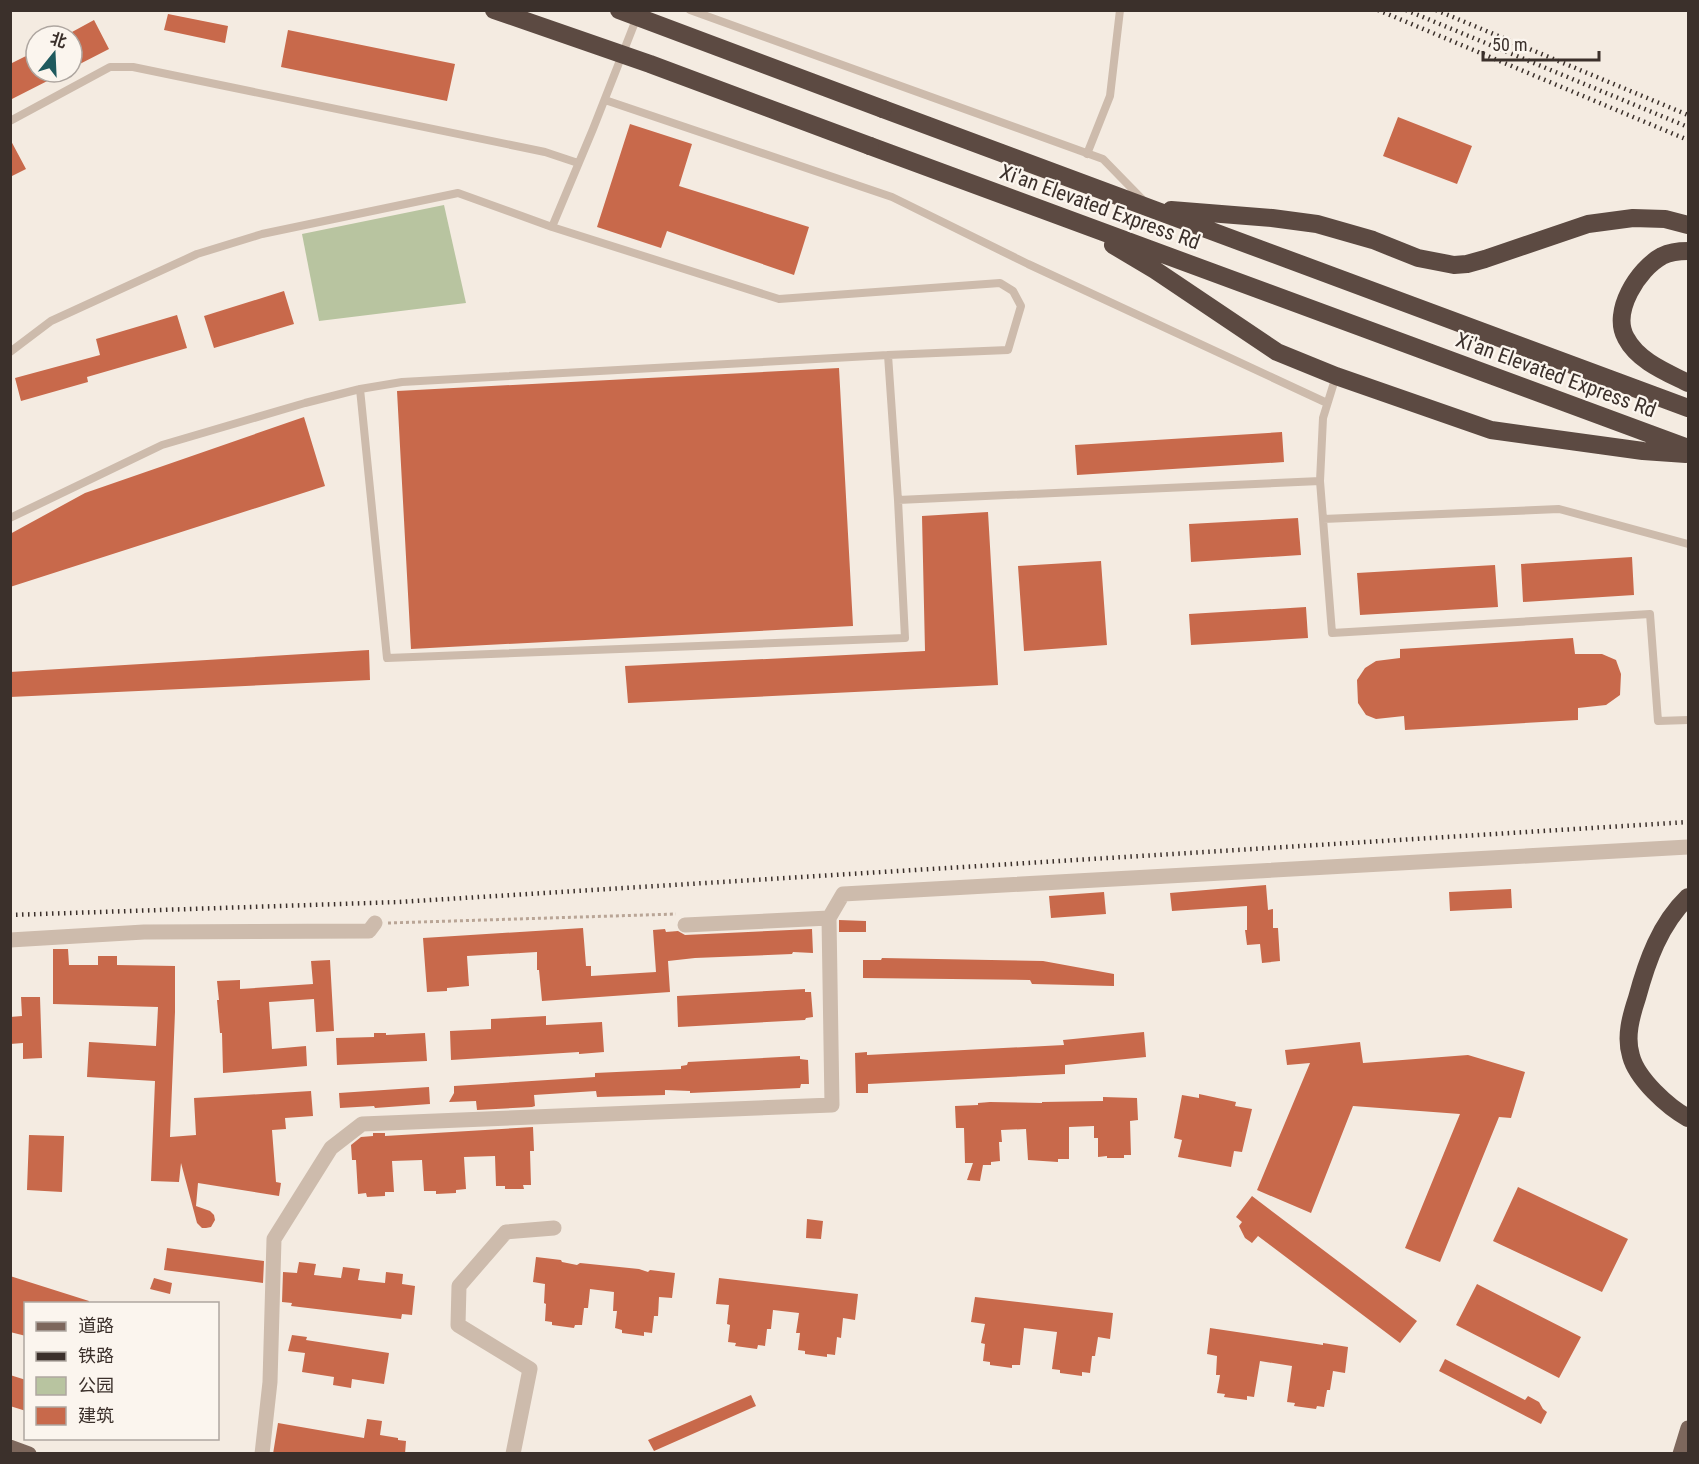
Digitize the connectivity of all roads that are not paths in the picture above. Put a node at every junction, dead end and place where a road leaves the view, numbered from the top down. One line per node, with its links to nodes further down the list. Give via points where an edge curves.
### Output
1 (494, 10): 11 (highway, Xi'an Elevated Express Rd, bridge, via 650,63)
2 (619, 10): 10 (highway, Xi'an Elevated Express Rd, bridge)
3 (639, 10): 6 (lane)
4 (690, 10): 8 (lane)
5 (1120, 10): 8 (lane, via 1110,96)
6 (604, 100): 9 (lane); 20 (lane, via 892,197)
7 (10, 121): 9 (lane, via 110,67 133,67 545,152)
8 (1087, 154): 10 (lane, via 1102,159)
9 (578, 163): 13 (lane)
10 (1150, 208): 12 (highway, via 1317,224 1418,258 1454,265 1485,259 1588,224 1633,218); 21 (highway, Xi'an Elevated Express Rd)
11 (1072, 221): 17 (highway, via 1155,270 1277,351); 22 (highway, Xi'an Elevated Express Rd)
12 (1689, 225)
13 (552, 227): 15 (lane, via 458,194 262,234 197,254 51,321); 16 (lane, via 779,298 1000,284 1013,291 1021,306 1008,350)
14 (1689, 251): 18 (highway, via 1669,253 1645,269 1628,292 1622,316 1625,337 1640,355)
15 (10, 352)
16 (888, 355): 19 (lane, via 402,382); 25 (lane)
17 (1336, 375): 20 (lane); 23 (highway, via 1491,430)
18 (1689, 383)
19 (360, 389): 25 (lane, via 387,658 905,638); 26 (lane, via 162,445)
20 (1327, 404): 24 (lane)
21 (1689, 408)
22 (1689, 448)
23 (1689, 454)
24 (1320, 482): 25 (lane); 27 (lane)
25 (898, 500)
26 (10, 518)
27 (1323, 519): 28 (lane, via 1559,509); 29 (lane, via 1332,633 1650,614 1658,721)
28 (1689, 544)
29 (1689, 720)
30 (1689, 847): 32 (street, via 843,894)
31 (1689, 897): 36 (highway, bridge, via 1666,924 1652,950 1628,1042 1637,1071 1659,1097)
32 (830, 918): 34 (street); 41 (street, via 832,1105 362,1124 330,1148 274,1239 270,1382)
33 (375, 923): 35 (street, via 369,931 144,932)
34 (685, 924)
35 (10, 940)
36 (1689, 1118)
37 (554, 1228): 42 (street, via 506,1232 459,1286 458,1325 530,1369)
38 (1689, 1428): 43 (main road)
39 (10, 1447): 40 (main road)
40 (28, 1454)
41 (262, 1454)
42 (513, 1454)
43 (1680, 1454)

